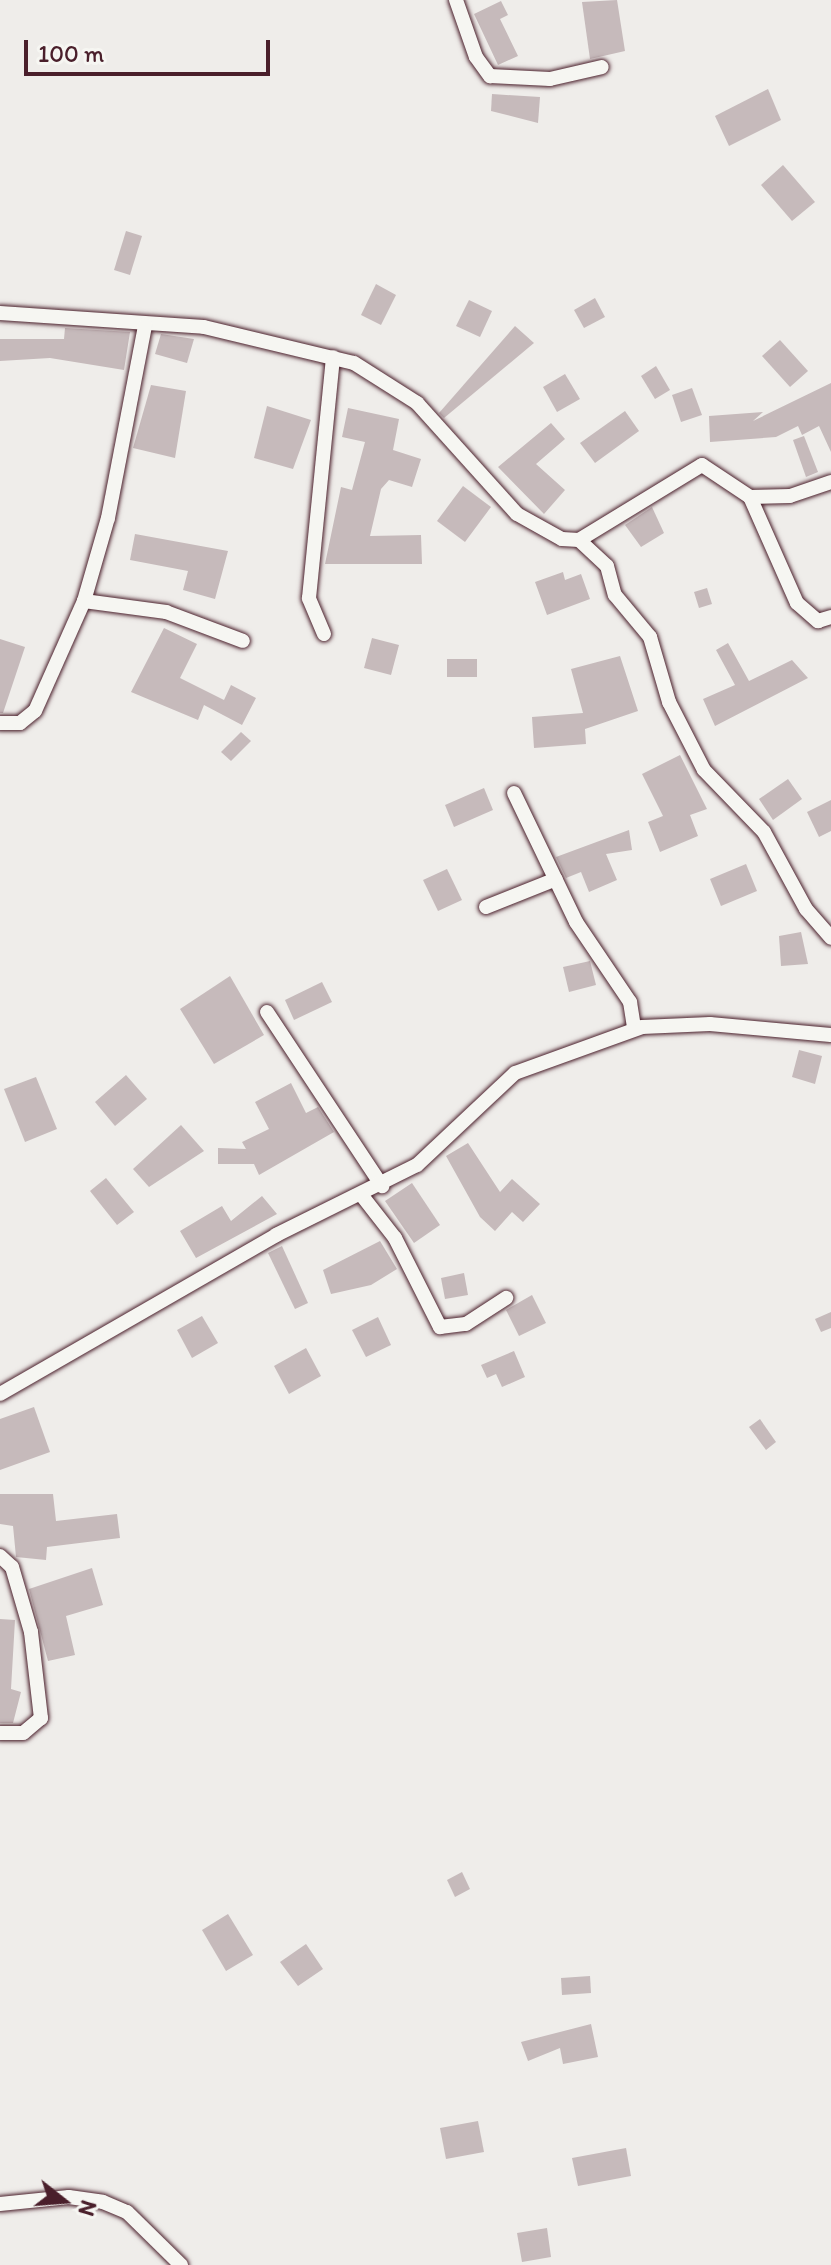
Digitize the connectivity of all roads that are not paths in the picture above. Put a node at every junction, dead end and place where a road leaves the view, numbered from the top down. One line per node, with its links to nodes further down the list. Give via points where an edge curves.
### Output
1 (456, 0): 2 (street, via 476,57 490,76 550,79)
2 (602, 67)
3 (0, 313): 4 (street)
4 (145, 326): 5 (street, via 204,327); 9 (street, via 108,518)
5 (333, 357): 8 (street, via 386,380 417,403 531,525); 11 (street, via 309,598)
6 (831, 482): 7 (street, via 790,496)
7 (750, 497): 8 (street, via 702,465); 10 (street, via 797,603 818,621)
8 (579, 540): 17 (street, via 607,566 615,595 650,637 669,702 704,770 764,832 806,909)
9 (84, 601): 12 (street, via 166,612); 13 (street, via 35,711 20,723)
10 (831, 617)
11 (324, 634)
12 (243, 641)
13 (0, 723)
14 (514, 793): 15 (street)
15 (556, 879): 16 (street); 19 (street, via 630,1002)
16 (486, 907)
17 (831, 938)
18 (267, 1012): 21 (street)
19 (634, 1027): 20 (street, via 710,1024); 21 (street, via 515,1073 463,1129)
20 (831, 1035)
21 (382, 1186): 22 (street)
22 (363, 1197): 23 (street, via 395,1238 440,1327 466,1324); 24 (street, via 276,1235)
23 (506, 1298)
24 (0, 1394)
25 (0, 1556): 26 (street, via 12,1567 31,1632 41,1718 23,1733)
26 (0, 1733)
27 (0, 2204): 28 (street, via 69,2197 103,2202 127,2212)
28 (181, 2265)

